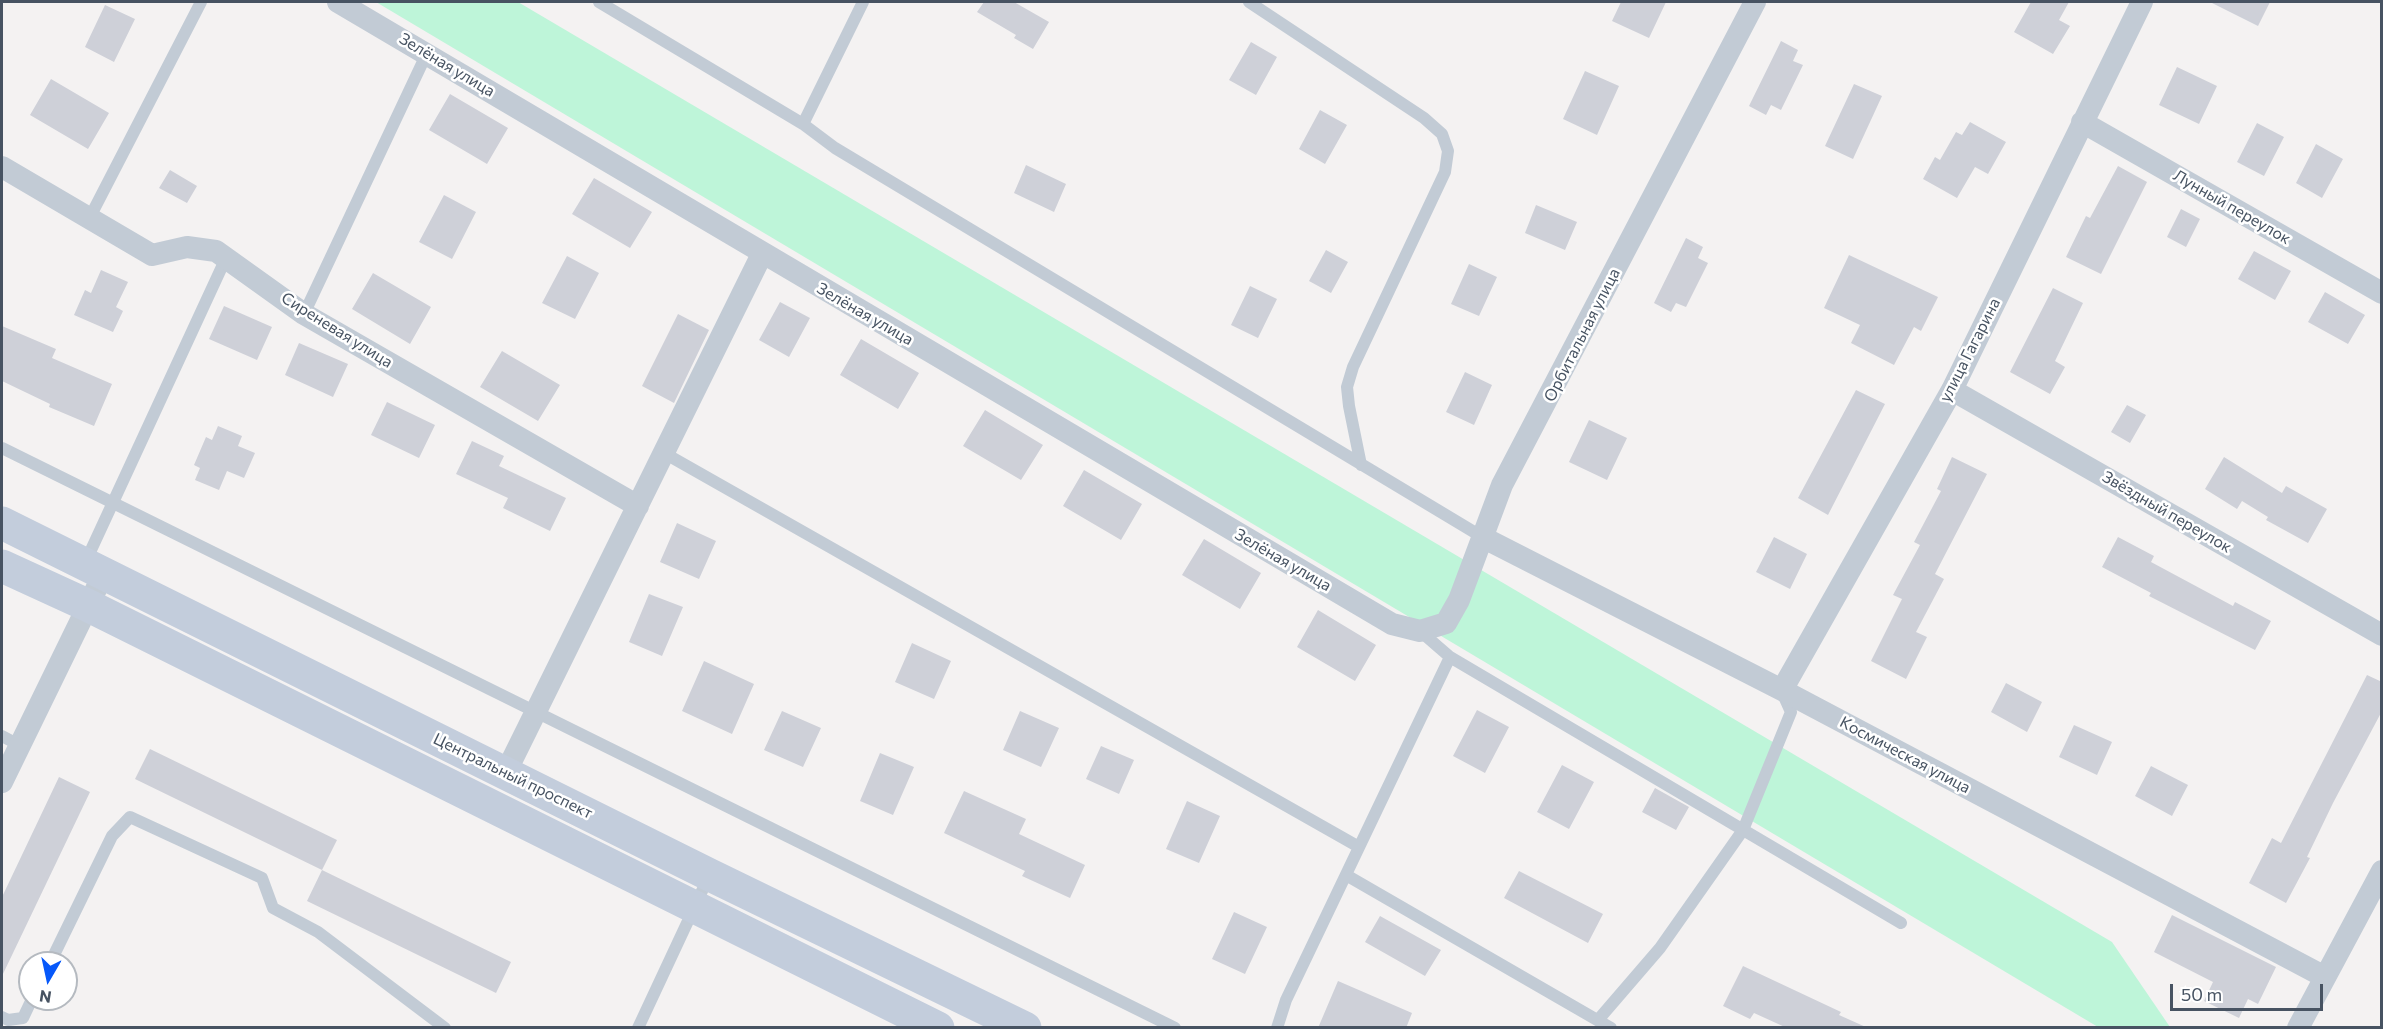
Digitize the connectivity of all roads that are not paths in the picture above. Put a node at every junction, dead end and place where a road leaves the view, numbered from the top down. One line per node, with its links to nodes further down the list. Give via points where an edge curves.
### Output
1 (201, 2): 12 (lane)
2 (338, 2): 8 (street, Зелёная улица)
3 (599, 2): 10 (lane)
4 (864, 2): 10 (lane)
5 (1249, 2): 20 (lane, via 1424,118 1442,134 1448,151 1445,172 1347,387)
6 (1755, 2): 24 (street, Орбитальная улица, via 1502,485)
7 (2142, 2): 9 (street, улица Гагарина)
8 (427, 53): 13 (street, Зелёная улица); 16 (lane)
9 (2082, 122): 15 (street, Лунный переулок); 17 (street, улица Гагарина)
10 (803, 124): 20 (lane, via 845,154)
11 (2, 167): 12 (street, Сиреневая улица)
12 (89, 219): 14 (street, Сиреневая улица, via 152,255 187,247 216,251)
13 (762, 254): 19 (street); 28 (street, Зелёная улица, via 1392,624)
14 (226, 258): 16 (street, Сиреневая улица); 21 (lane)
15 (2382, 293)
16 (304, 314): 22 (street, Сиреневая улица)
17 (1952, 390): 29 (street, Звёздный переулок); 31 (street, улица Гагарина)
18 (2, 448): 21 (lane)
19 (664, 453): 22 (street); 37 (lane)
20 (1361, 465): 24 (lane)
21 (114, 504): 26 (lane); 32 (lane)
22 (638, 506): 32 (street)
23 (2, 523): 26 (street, Центральный проспект)
24 (1484, 538): 28 (street, Орбитальная улица, via 1446,623); 31 (street, Космическая улица)
25 (2, 566): 27 (street)
26 (94, 569): 27 (street); 34 (street, Центральный проспект)
27 (87, 605): 33 (street); 41 (street)
28 (1420, 631): 30 (lane)
29 (2382, 635)
30 (1450, 657): 36 (lane); 37 (lane)
31 (1782, 690): 36 (lane, via 1791,712); 44 (street, Космическая улица)
32 (536, 713): 34 (street); 52 (lane)
33 (10, 741): 35 (street)
34 (506, 772): 39 (street, Центральный проспект)
35 (2, 782)
36 (1743, 830): 42 (lane); 47 (lane, via 1660,948)
37 (1359, 848): 40 (lane)
38 (2382, 871): 44 (street)
39 (710, 875): 41 (lane); 51 (street, Центральный проспект)
40 (1346, 875): 47 (lane); 53 (lane, via 1286,1000)
41 (693, 908): 49 (lane); 50 (street)
42 (1901, 923)
43 (56, 951): 48 (lane, via 112,836 130,817 262,878 273,908 318,932)
44 (2323, 976): 55 (street)
45 (26, 1011): 46 (lane, via 23,1018)
46 (2, 1017)
47 (1598, 1020): 54 (lane)
48 (445, 1028)
49 (638, 1028)
50 (938, 1028)
51 (1025, 1028)
52 (1175, 1028)
53 (1277, 1028)
54 (1611, 1028)
55 (2298, 1028)

